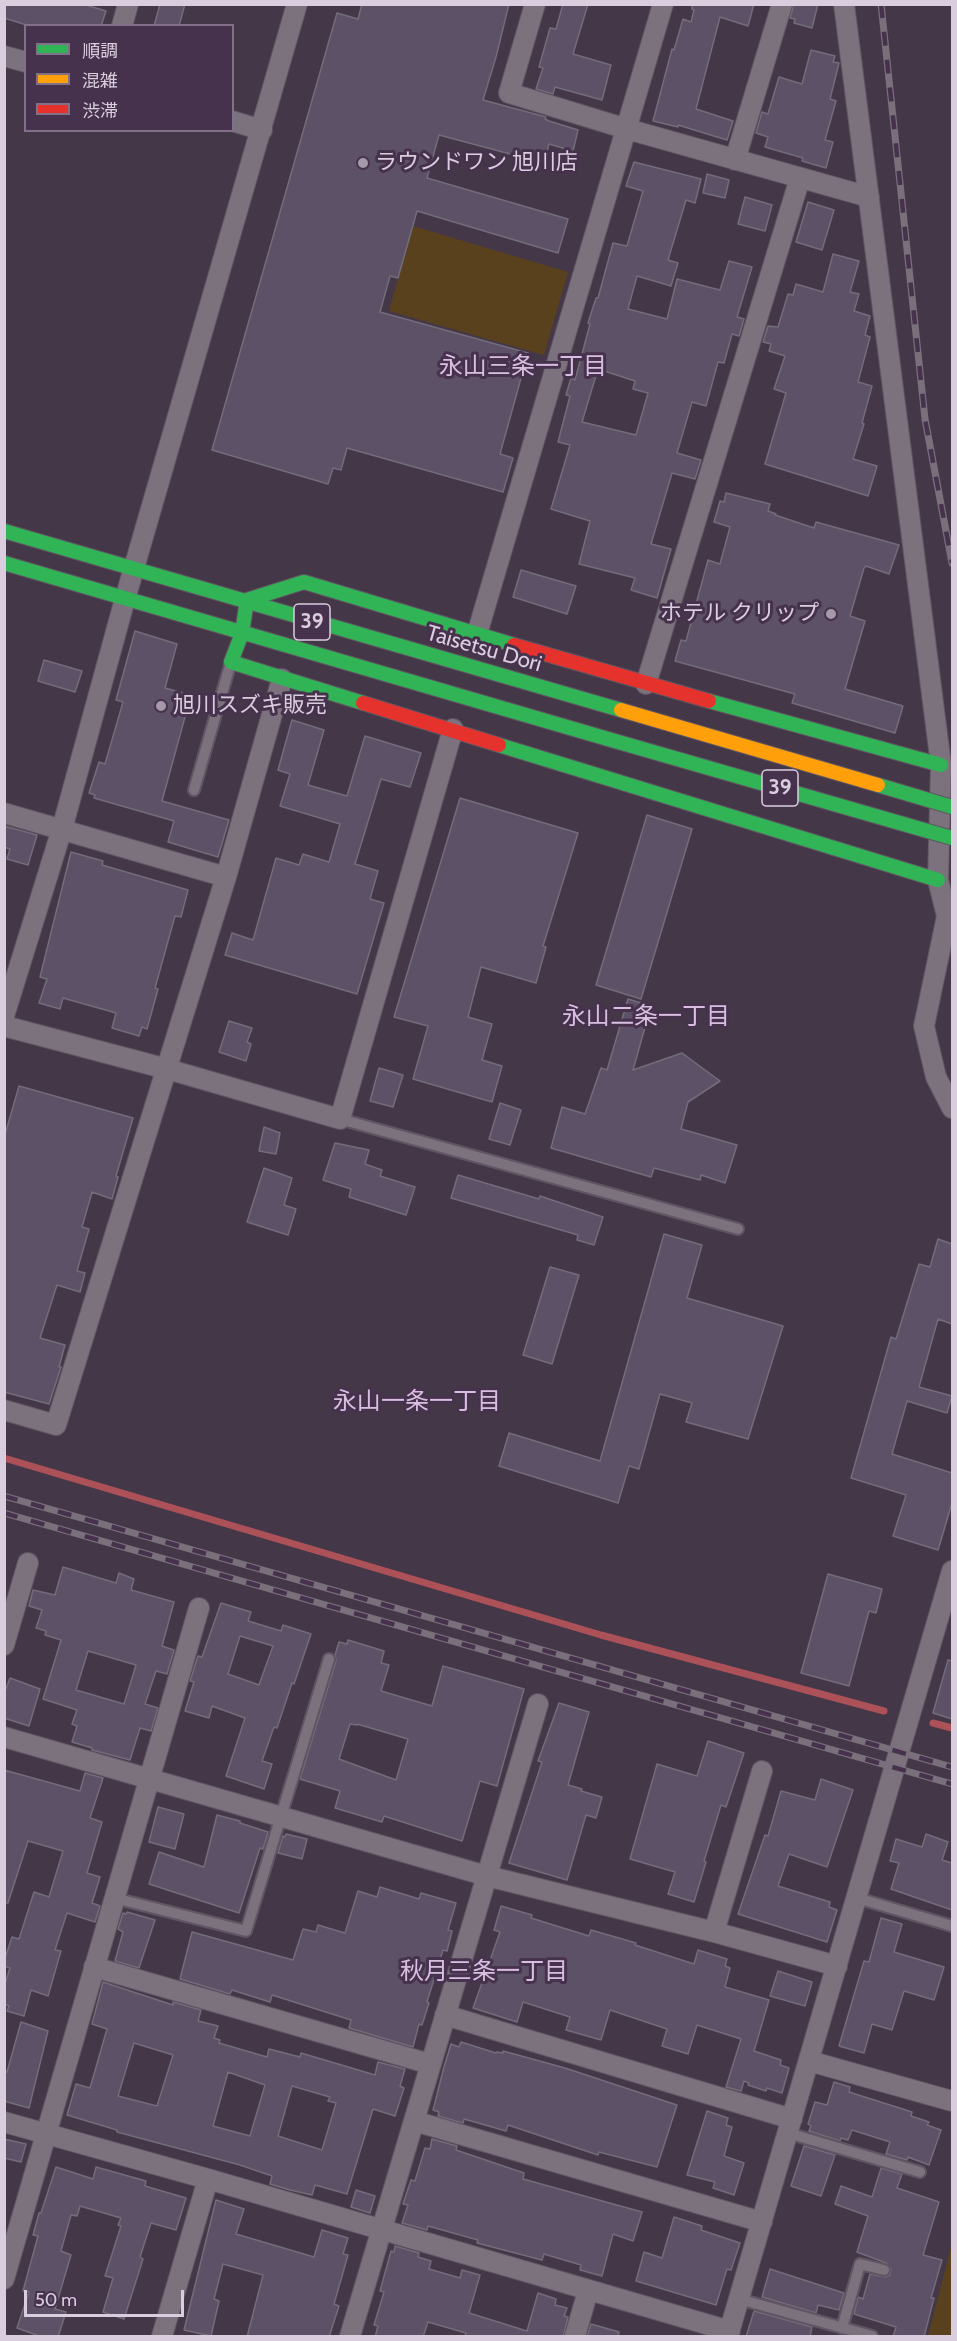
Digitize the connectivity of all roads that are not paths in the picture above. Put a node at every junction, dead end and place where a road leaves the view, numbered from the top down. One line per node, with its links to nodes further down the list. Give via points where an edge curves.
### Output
1 (128, 4): 7 (street)
2 (297, 4): 12 (street)
3 (535, 4): 11 (street, via 509,93)
4 (663, 4): 11 (street)
5 (782, 4): 13 (street)
6 (844, 4): 15 (street)
7 (123, 24)
8 (4, 56): 9 (street)
9 (24, 61)
10 (234, 122): 12 (street)
11 (627, 129): 13 (street); 22 (street)
12 (262, 130): 18 (street)
13 (735, 160): 14 (street)
14 (800, 178): 15 (street); 25 (street)
15 (869, 197): 27 (street)
16 (4, 531): 18 (main road, Taisetsu Dori / 39)
17 (4, 563): 19 (main road, 39)
18 (135, 568): 19 (street); 20 (main road, Taisetsu Dori / 39)
19 (124, 599): 21 (main road, 39); 31 (street)
20 (247, 600): 21 (main road); 22 (main road, via 304,582); 29 (main road, Taisetsu Dori / 39, bridge, via 286,615)
21 (242, 633): 23 (main road); 32 (main road, 39, bridge)
22 (477, 634): 25 (main road)
23 (231, 662): 24 (main road); 28 (lane)
24 (282, 679): 26 (main road); 33 (street)
25 (646, 684): 27 (main road)
26 (453, 729): 34 (main road); 39 (street)
27 (941, 765): 34 (street)
28 (194, 790)
29 (952, 807)
30 (4, 813): 31 (street)
31 (62, 829): 33 (street); 35 (street)
32 (952, 838)
33 (226, 877): 37 (street)
34 (938, 880): 38 (street, via 947,916 924,1026 936,1077)
35 (4, 1016)
36 (4, 1026): 37 (street)
37 (167, 1069): 39 (street); 41 (street, via 56,1425)
38 (952, 1108)
39 (340, 1119): 40 (lane)
40 (738, 1229)
41 (4, 1410)
42 (28, 1563): 45 (street)
43 (952, 1571): 54 (street)
44 (199, 1608): 50 (street)
45 (4, 1645)
46 (329, 1659): 51 (lane)
47 (538, 1704): 52 (street)
48 (4, 1737): 50 (street)
49 (762, 1771): 56 (street)
50 (150, 1778): 51 (street); 53 (street)
51 (281, 1816): 52 (street); 53 (lane, via 246,1931)
52 (487, 1876): 56 (street); 59 (street)
53 (114, 1898): 58 (street)
54 (857, 1898): 55 (lane); 57 (street)
55 (952, 1926)
56 (714, 1932): 57 (street)
57 (837, 1966): 60 (street)
58 (94, 1967): 61 (street); 66 (street)
59 (445, 2015): 61 (street); 65 (street)
60 (809, 2061): 62 (street); 65 (street)
61 (430, 2064): 63 (street)
62 (952, 2101)
63 (414, 2121): 69 (street); 70 (street)
64 (4, 2122): 66 (street)
65 (790, 2126): 67 (lane); 69 (street)
66 (45, 2134): 68 (street); 72 (street)
67 (920, 2172)
68 (208, 2179): 70 (street); 77 (street)
69 (762, 2222): 74 (street)
70 (382, 2230): 73 (street); 78 (street)
71 (884, 2270): 75 (lane, via 860,2264)
72 (4, 2279)
73 (588, 2291): 76 (street); 79 (street)
74 (739, 2299): 75 (lane); 76 (street)
75 (842, 2328): 80 (lane)
76 (729, 2334)
77 (162, 2337)
78 (350, 2337)
79 (575, 2337)
80 (872, 2337)

